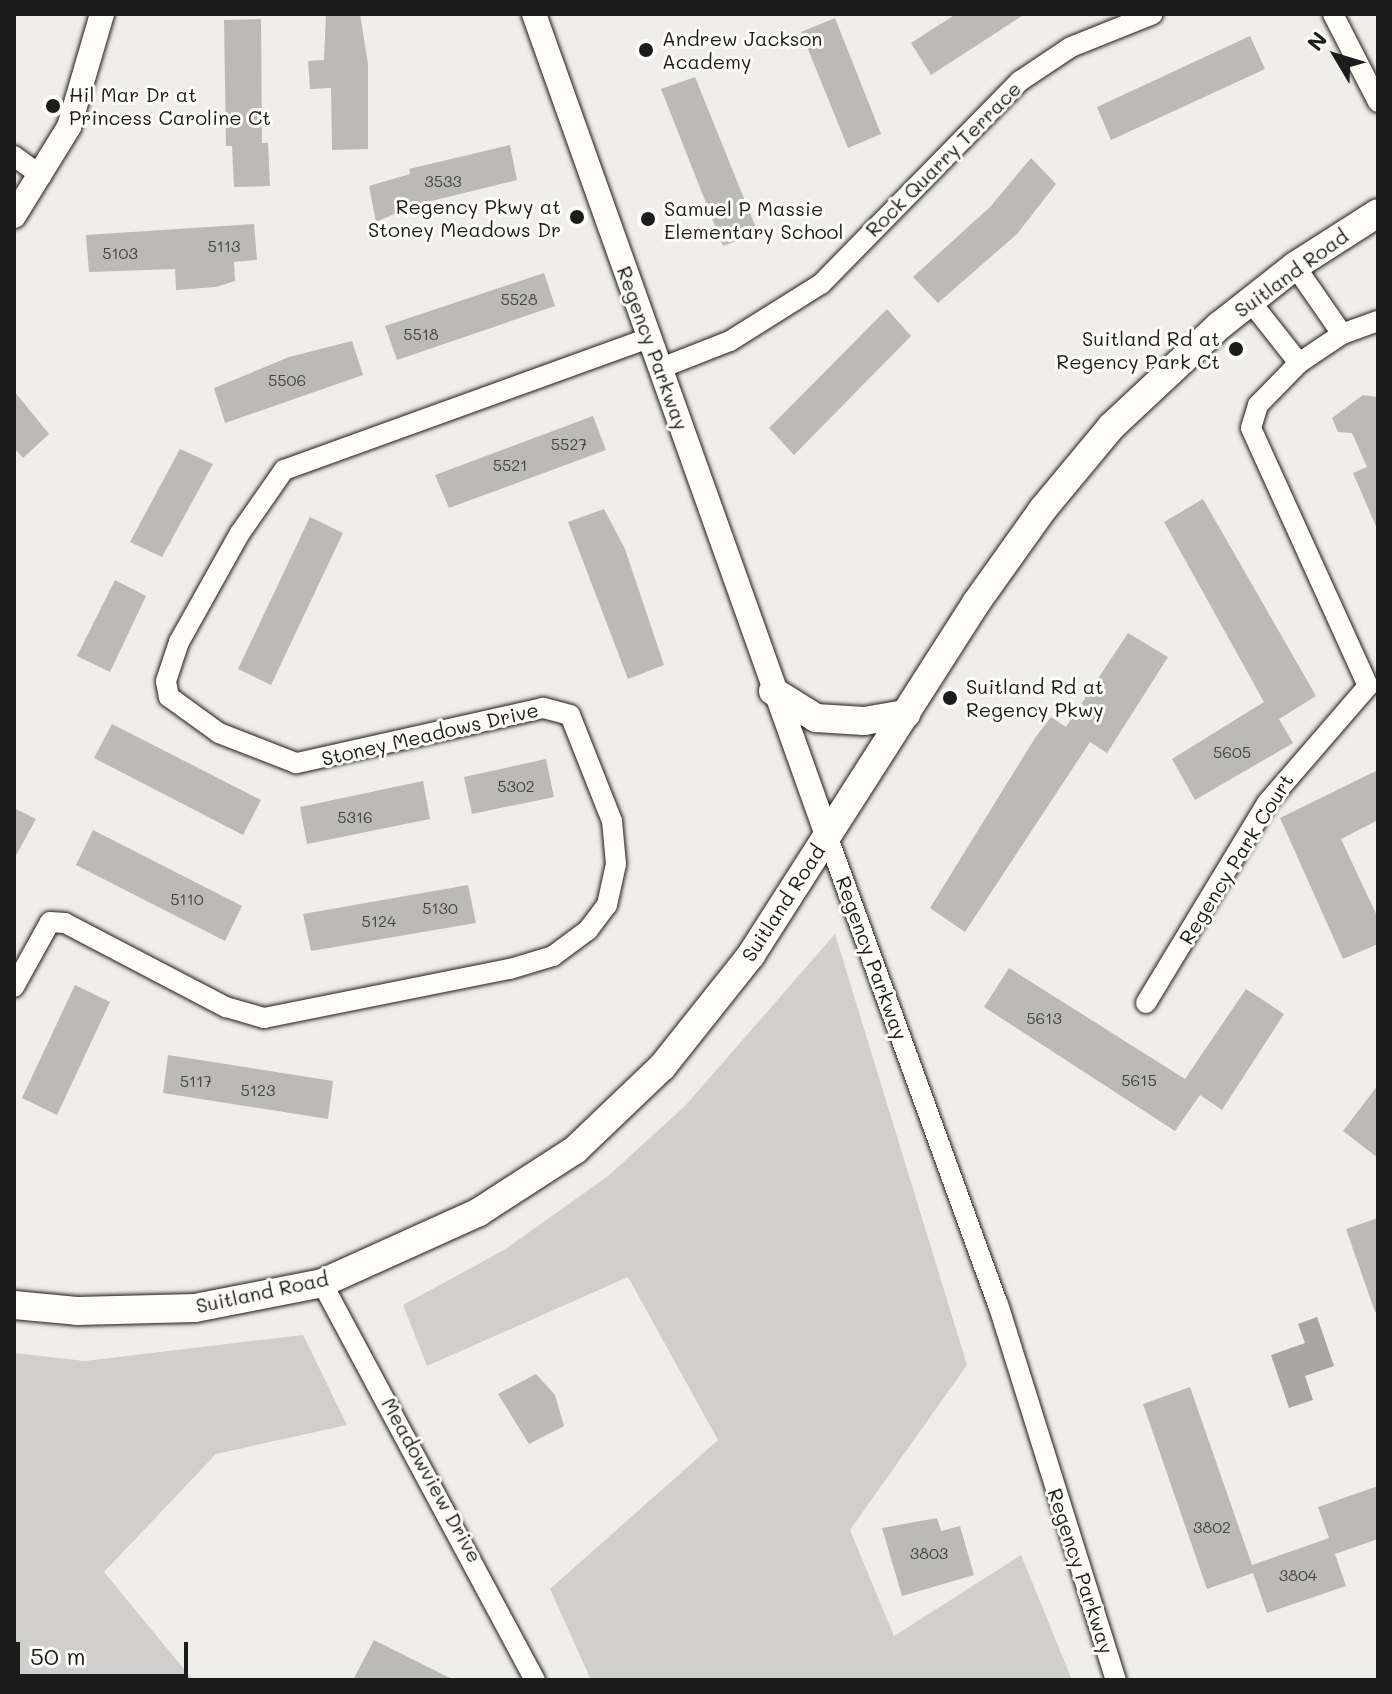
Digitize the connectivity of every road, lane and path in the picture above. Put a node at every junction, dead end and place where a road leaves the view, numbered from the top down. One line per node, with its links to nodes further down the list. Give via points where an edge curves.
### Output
1 (102, 14): 7 (street, via 84,88)
2 (534, 14): 14 (street, Regency Parkway)
3 (1153, 14): 16 (street, Rock Quarry Terrace, via 1071,47 1020,81 821,284 730,341)
4 (1333, 14): 5 (street)
5 (1378, 102)
6 (14, 156): 7 (street)
7 (42, 176): 9 (street)
8 (1378, 213): 10 (main road, Suitland Road)
9 (14, 216)
10 (1295, 266): 11 (main road, Suitland Road); 13 (street)
11 (1250, 301): 15 (street); 19 (main road, Suitland Road, via 1155,381 1043,509)
12 (1378, 321): 13 (street, Regency Park Court)
13 (1342, 334): 15 (street, Regency Park Court)
14 (649, 338): 16 (street, Regency Parkway); 21 (street, Stoney Meadows Drive, via 284,470 240,533 179,642 166,681 169,697 219,733 296,763 543,708 570,715 612,821 616,864 607,905 588,930 553,956 510,969 264,1018 226,1007 65,923 50,922)
15 (1299, 363): 17 (street, Regency Park Court, via 1258,405 1251,428)
16 (661, 368): 18 (street, Regency Parkway)
17 (1373, 683): 22 (street, Regency Park Court, via 1267,803)
18 (773, 691): 19 (main road, via 816,718 864,721); 20 (street, Regency Parkway)
19 (906, 714): 20 (main road, Suitland Road)
20 (827, 835): 23 (main road, Suitland Road, via 751,955 662,1067 575,1150 479,1212); 26 (street, Regency Parkway, via 998,1304)
21 (14, 987)
22 (1146, 1003)
23 (322, 1283): 24 (main road, Suitland Road, via 195,1308 77,1311); 25 (street, Meadowview Drive)
24 (14, 1305)
25 (535, 1680)
26 (1116, 1680)

